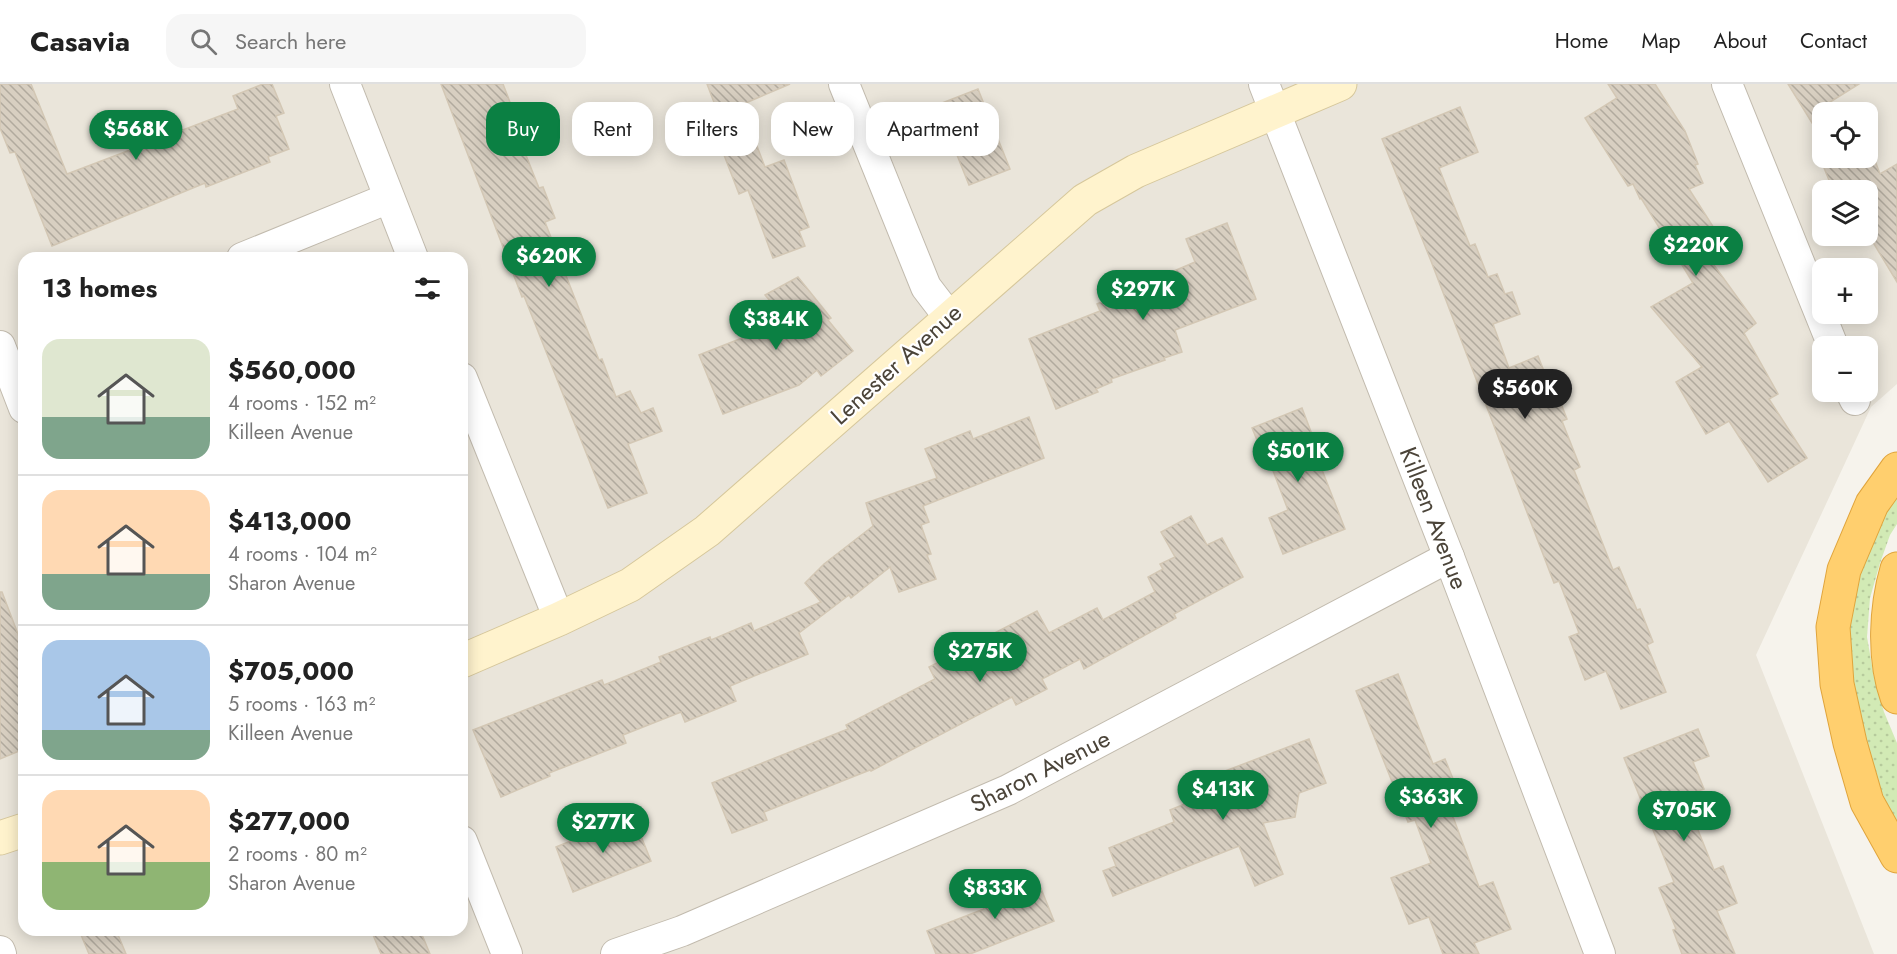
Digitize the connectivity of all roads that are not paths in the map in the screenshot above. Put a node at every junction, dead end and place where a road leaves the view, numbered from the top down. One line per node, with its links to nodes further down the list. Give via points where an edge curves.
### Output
1 (345, 84): 6 (street)
2 (844, 84): 9 (street, via 926,287)
3 (1340, 84): 5 (street, Lenester Avenue)
4 (1726, 84): 10 (street)
5 (1269, 98): 9 (street, Lenester Avenue, via 1085,200); 15 (street, Killeen Avenue)
6 (389, 198): 7 (street); 8 (street)
7 (257, 252)
8 (411, 252)
9 (949, 317): 17 (street, Lenester Avenue, via 707,531 630,585)
10 (1829, 336)
11 (9, 349): 12 (street)
12 (18, 384)
13 (468, 393): 17 (street)
14 (1897, 469): 23 (highway, via 1872,504 1844,570 1833,627 1837,684 1850,743 1867,802)
15 (1449, 557): 25 (street, Sharon Avenue, via 1008,790 682,931); 26 (street, Killeen Avenue)
16 (1897, 569): 19 (highway, via 1887,620)
17 (559, 619): 18 (street, Lenester Avenue)
18 (468, 658)
19 (1897, 697)
20 (18, 832): 21 (street)
21 (0, 838)
22 (468, 856): 24 (street)
23 (1897, 856)
24 (507, 954)
25 (616, 954)
26 (1600, 954)

